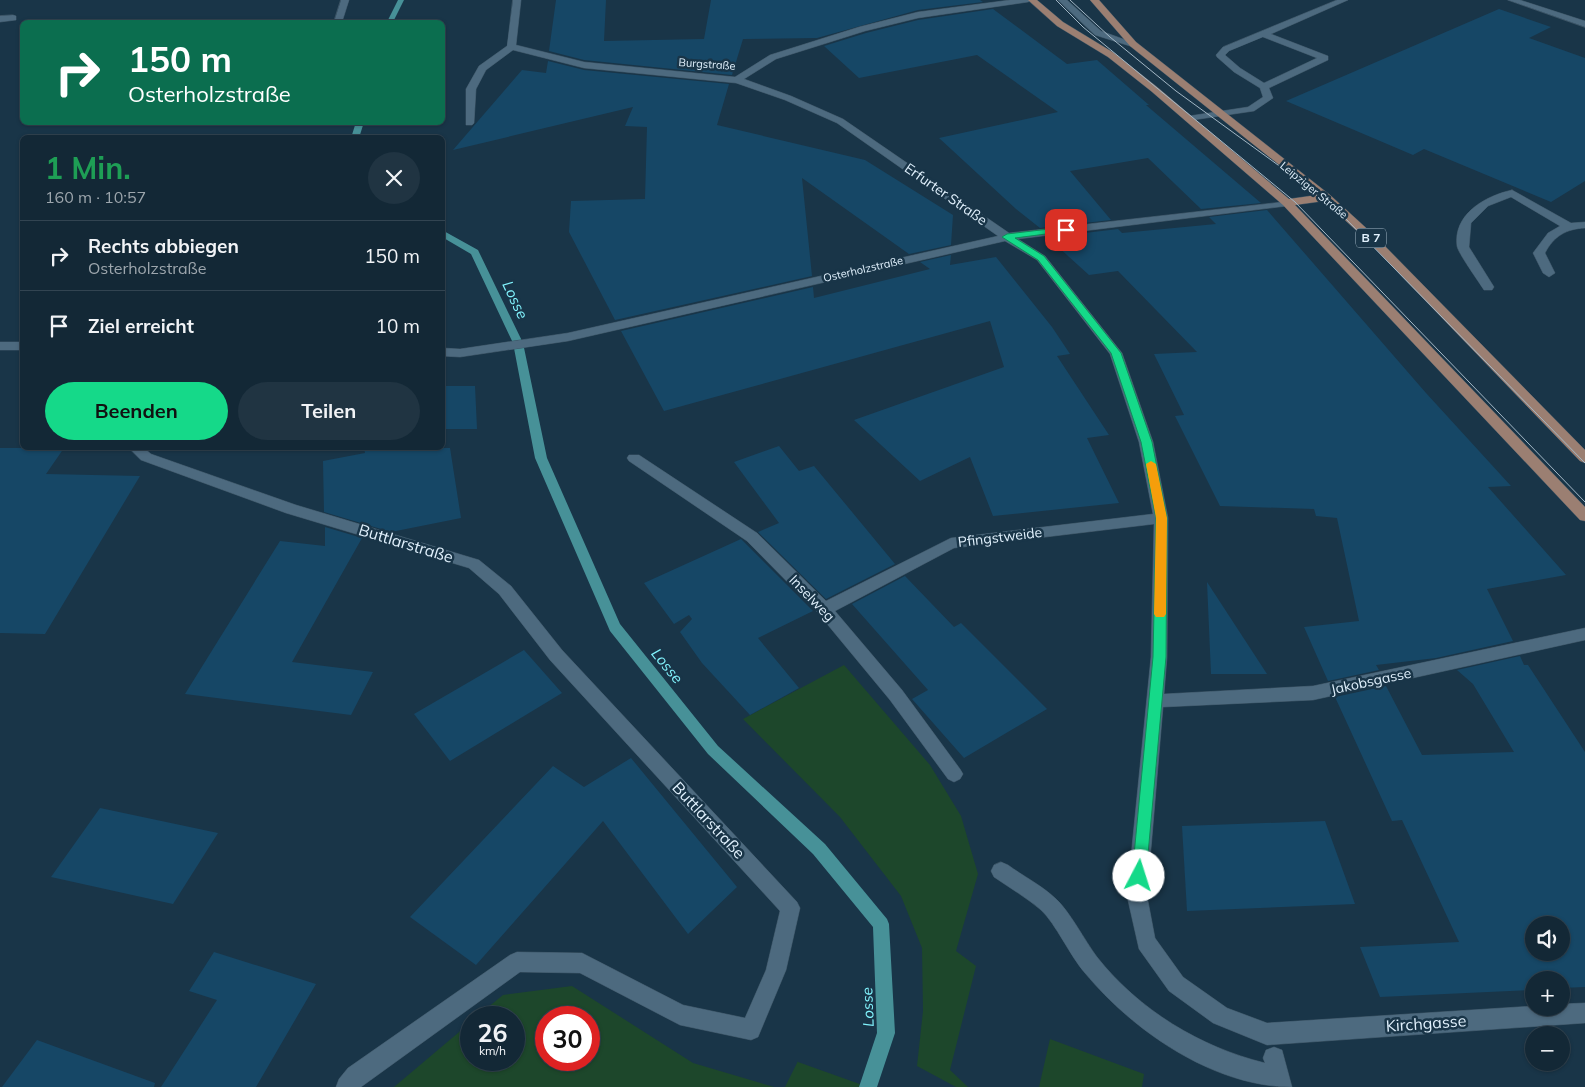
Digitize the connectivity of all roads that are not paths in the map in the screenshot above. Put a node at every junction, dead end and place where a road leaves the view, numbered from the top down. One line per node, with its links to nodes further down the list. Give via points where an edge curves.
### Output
1 (345, 0): 10 (street)
2 (517, 0): 15 (street)
3 (1030, 0): 16 (main road, B 7, via 1060,24); 17 (street, Burgstraße, via 918,15 862,29 773,57)
4 (1062, 0): 12 (street)
5 (1094, 0): 14 (main road, Leipziger Straße / B 7)
6 (1344, 0): 13 (street)
7 (1512, 0): 11 (street)
8 (14, 18): 9 (street)
9 (0, 19)
10 (339, 20)
11 (1585, 24)
12 (1098, 33): 14 (street); 16 (street)
13 (1264, 34): 18 (street, via 1226,49 1220,55); 18 (street, via 1325,58)
14 (1133, 44): 19 (main road, Leipziger Straße / B 7)
15 (511, 47): 17 (street, Burgstraße, via 584,65); 21 (street, via 482,68 472,89)
16 (1098, 47): 20 (main road, B 7)
17 (737, 80): 26 (street, Erfurter Straße, via 840,121)
18 (1264, 87): 19 (street, via 1268,98 1251,109)
19 (1220, 114): 20 (street); 22 (main road, Leipziger Straße / B 7)
20 (1190, 119): 23 (main road, B 7)
21 (469, 123)
22 (1326, 197): 23 (main road); 34 (main road, Leipziger Straße / B 7, via 1386,253)
23 (1287, 203): 26 (street, Osterholzstraße); 35 (main road, B 7)
24 (1568, 225): 25 (street); 27 (street, via 1546,239 1539,253); 28 (street, via 1512,193 1484,204 1466,222 1463,247)
25 (1585, 225)
26 (1007, 237): 31 (street, Osterholzstraße, via 568,337 460,353); 36 (street, Erfurter Straße, via 1041,258 1116,353 1146,442)
27 (1549, 273)
28 (1488, 287)
29 (0, 346): 30 (street)
30 (20, 346)
31 (445, 352)
32 (138, 450): 45 (street, Buttlarstraße, via 146,457 290,509 474,564 505,590 556,655 790,908 776,970 750,1030 680,1014 582,963 517,962 356,1076)
33 (634, 458): 37 (street, Inselweg, via 752,537)
34 (1585, 458)
35 (1585, 516)
36 (1161, 518): 37 (street, Pfingstweide, via 951,543); 39 (street, Erfurter Straße, via 1159,657)
37 (824, 609): 40 (street, Inselweg, via 896,694)
38 (1585, 634): 39 (street, Jakobsgasse, via 1313,693)
39 (1154, 701): 43 (street, Erfurter Straße, via 1137,896 1146,942 1176,984 1220,1016)
40 (954, 774)
41 (1001, 871): 44 (street, via 1049,905 1091,965 1130,1006 1182,1043 1232,1066)
42 (1585, 1013): 43 (street, Kirchgasse)
43 (1268, 1034)
44 (1279, 1074)
45 (347, 1087)

